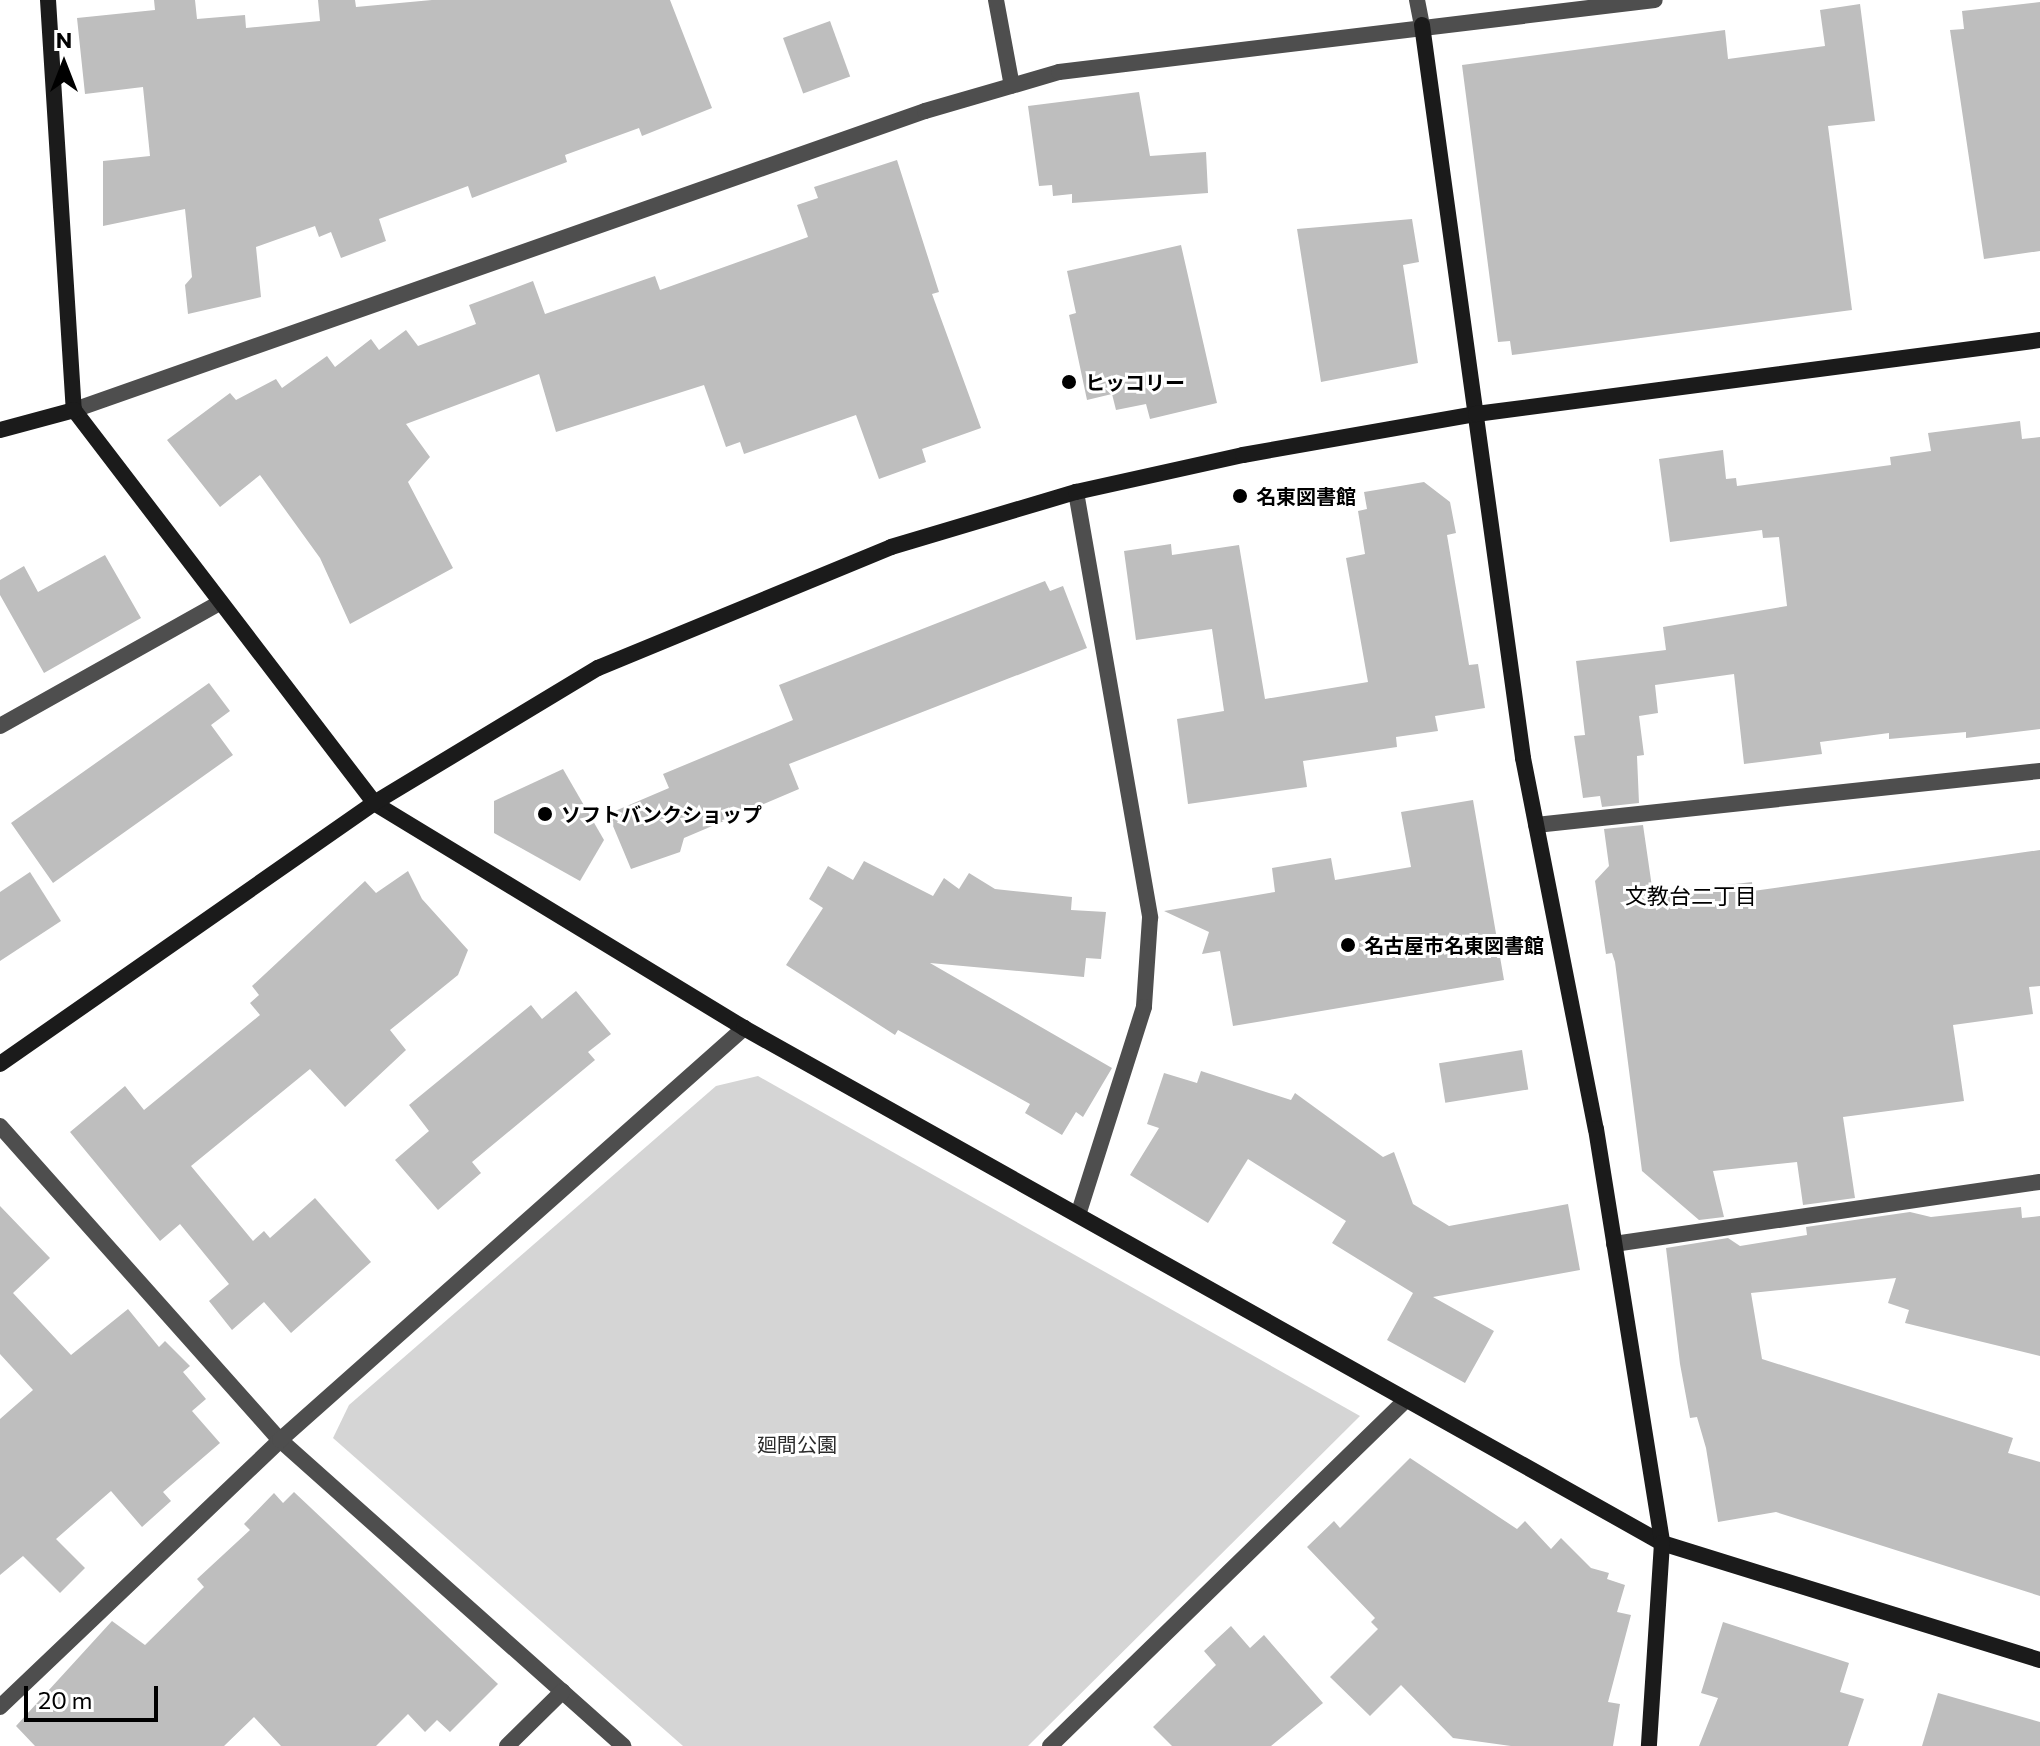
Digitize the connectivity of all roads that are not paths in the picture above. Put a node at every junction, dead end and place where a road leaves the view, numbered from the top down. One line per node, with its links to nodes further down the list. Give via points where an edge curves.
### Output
1 (48, 0): 8 (street)
2 (996, 0): 6 (street)
3 (1417, 0): 5 (street)
4 (1655, 0): 5 (street)
5 (1422, 25): 6 (street, via 1059,72); 9 (street)
6 (1012, 86): 8 (street)
7 (2040, 340): 9 (street)
8 (74, 410): 10 (street); 12 (street)
9 (1476, 414): 11 (street); 16 (street)
10 (0, 430)
11 (1076, 492): 15 (street, via 891,547 598,668); 21 (street, via 1150,918 1144,1007)
12 (221, 602): 13 (street); 15 (street)
13 (0, 726)
14 (2040, 771): 16 (street)
15 (374, 803): 17 (street); 18 (street)
16 (1536, 825): 22 (street)
17 (744, 1028): 21 (street); 24 (street)
18 (0, 1064)
19 (0, 1126): 24 (street)
20 (2040, 1182): 22 (street)
21 (1078, 1215): 23 (street)
22 (1614, 1244): 25 (street)
23 (1406, 1400): 25 (street); 31 (street)
24 (280, 1440): 27 (street); 28 (street)
25 (1662, 1543): 26 (street); 32 (street)
26 (2040, 1660)
27 (563, 1691): 29 (street); 30 (street)
28 (0, 1707)
29 (507, 1746)
30 (624, 1746)
31 (1050, 1746)
32 (1649, 1746)

